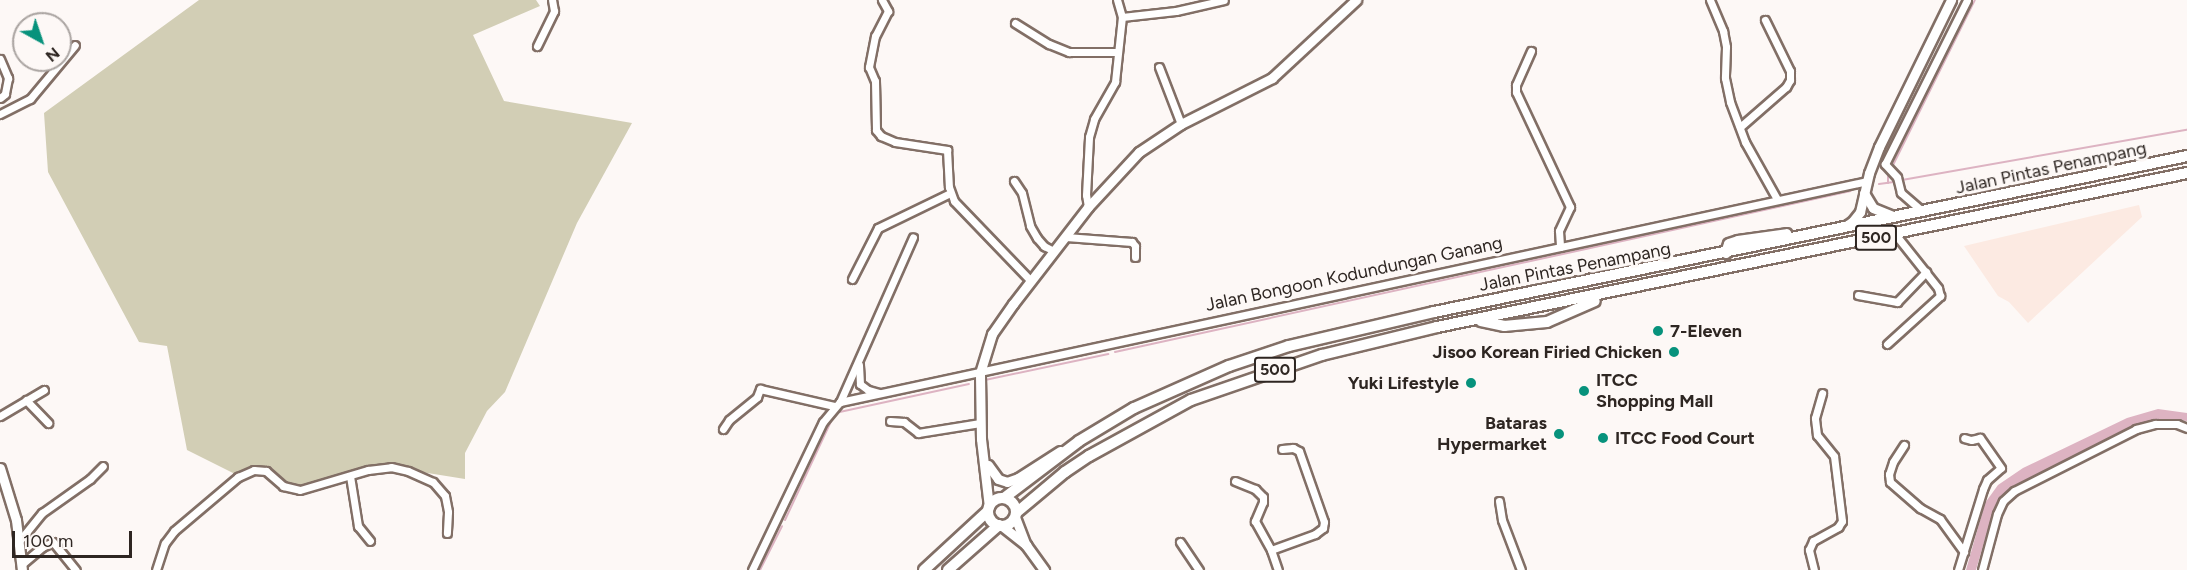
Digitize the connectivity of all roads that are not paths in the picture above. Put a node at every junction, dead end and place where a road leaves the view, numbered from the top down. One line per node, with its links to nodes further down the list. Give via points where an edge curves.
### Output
1 (552, 0): 13 (street, via 554,11)
2 (882, 0): 26 (street, via 888,10 875,36 869,67 874,81 876,130 895,142 947,150)
3 (1117, 0): 9 (street)
4 (1223, 0): 9 (street, via 1176,11)
5 (1356, 0): 20 (main road, via 1272,78)
6 (1710, 0): 21 (street, via 1723,31 1725,78)
7 (1951, 0): 25 (main road, via 1879,147)
8 (1967, 0): 30 (street, via 1885,164 1897,177 1901,193)
9 (1122, 17): 15 (street)
10 (1765, 20): 21 (street, via 1790,71 1790,80)
11 (1015, 23): 15 (street, via 1069,52)
12 (75, 45): 19 (street, via 30,99)
13 (537, 46)
14 (1531, 51): 36 (street, via 1516,92 1570,207 1559,231)
15 (1116, 52): 29 (street, via 1113,88 1090,128)
16 (0, 59): 18 (street, via 8,78 5,94)
17 (1160, 67): 20 (street)
18 (0, 98)
19 (0, 114)
20 (1181, 124): 29 (main road, via 1139,152)
21 (1740, 127): 28 (street)
22 (2187, 156): 30 (main road, Jalan Pintas Penampang / 500)
23 (2187, 173): 33 (main road, Jalan Pintas Penampang / 500)
24 (1014, 181): 37 (street, via 1022,193 1034,232 1044,246)
25 (1867, 181): 27 (main road); 28 (street, Jalan Bongoon Kodundungan Ganang)
26 (950, 193): 42 (street, via 878,228); 43 (street)
27 (1864, 193): 31 (main road, via 1873,208); 32 (main road, via 1857,218)
28 (1777, 199): 36 (street, Jalan Bongoon Kodundungan Ganang)
29 (1088, 207): 35 (main road)
30 (1922, 211): 31 (main road, Jalan Pintas Penampang / 500)
31 (1897, 217): 32 (main road, Jalan Pintas Penampang / 500)
32 (1838, 229): 38 (main road, Jalan Pintas Penampang / 500)
33 (1894, 234): 40 (main road, Jalan Pintas Penampang / 500); 41 (street)
34 (914, 237): 51 (street)
35 (1066, 237): 37 (main road); 39 (street, via 1132,242)
36 (1560, 247): 52 (street, Jalan Bongoon Kodundungan Ganang)
37 (1054, 251): 43 (main road)
38 (1725, 253): 40 (main road, via 1730,259); 44 (main road, Jalan Pintas Penampang / 500)
39 (1135, 257)
40 (1756, 264): 45 (main road, Jalan Pintas Penampang / 500)
41 (1926, 272): 46 (street, via 1897,302); 50 (street, via 1940,296)
42 (852, 279)
43 (1031, 281): 52 (main road, via 992,334)
44 (1546, 290): 47 (main road, via 1560,295); 66 (main road, Jalan Pintas Penampang / 500, via 1289,346 1164,394)
45 (1611, 293): 47 (main road, Jalan Pintas Penampang / 500); 48 (main road)
46 (1858, 295)
47 (1564, 302): 48 (main road); 49 (main road, Jalan Pintas Penampang / 500)
48 (1556, 318): 49 (main road, 500, via 1504,326)
49 (1476, 320): 76 (main road, Jalan Pintas Penampang / 500, via 1322,355 1191,400 1089,456)
50 (1887, 344)
51 (859, 362): 54 (street, via 861,384); 57 (street)
52 (981, 373): 54 (street, Jalan Bongoon Kodundungan Ganang); 61 (main road)
53 (44, 390): 56 (street)
54 (880, 393): 57 (street, Jalan Bongoon Kodundungan Ganang)
55 (1822, 393): 95 (street, via 1815,418 1816,435 1834,456 1842,522 1813,541 1809,550)
56 (26, 400): 58 (street); 60 (street)
57 (837, 404): 63 (street, via 760,389 757,397); 89 (street, via 786,495)
58 (0, 416)
59 (890, 421): 61 (street, via 904,422 918,433)
60 (48, 423)
61 (980, 423): 68 (main road)
62 (2187, 428): 97 (street, via 2155,424 2136,429 2014,491 1997,514)
63 (723, 429)
64 (1964, 438): 84 (street, via 1980,438 2001,468 1983,489)
65 (1904, 445): 84 (street, via 1893,462 1890,482 1940,519)
66 (1068, 449): 68 (main road, via 1007,482 998,479); 73 (main road, Jalan Pintas Penampang / 500)
67 (1282, 449): 83 (street, via 1299,451 1324,522 1315,534)
68 (986, 460): 75 (main road)
69 (103, 466): 79 (street, via 42,513)
70 (1, 474): 79 (main road)
71 (350, 476): 78 (street, via 391,467 433,482 447,502); 80 (street, via 358,526); 88 (street, via 300,490 283,486 266,471 243,474 174,531 165,543)
72 (1235, 481): 83 (street, via 1263,497 1255,521)
73 (1004, 498): 75 (main road, 500, via 994,500); 76 (main road, via 1014,505)
74 (1499, 501): 94 (street)
75 (989, 509): 77 (main road, via 992,521); 90 (main road, 500)
76 (1015, 515): 77 (main road, 500, via 1010,523); 82 (main road)
77 (1000, 525): 82 (main road); 91 (main road, 500)
78 (447, 533)
79 (20, 540): 85 (main road)
80 (370, 541)
81 (1180, 542): 92 (street)
82 (1026, 545): 86 (main road)
83 (1271, 550): 93 (street)
84 (1964, 552): 96 (street)
85 (22, 567): 87 (street, via 53,542)
86 (1040, 568)
87 (76, 570)
88 (156, 570)
89 (752, 570)
90 (924, 570)
91 (948, 570)
92 (1199, 570)
93 (1278, 570)
94 (1521, 570)
95 (1814, 570)
96 (1958, 570)
97 (1982, 570)

